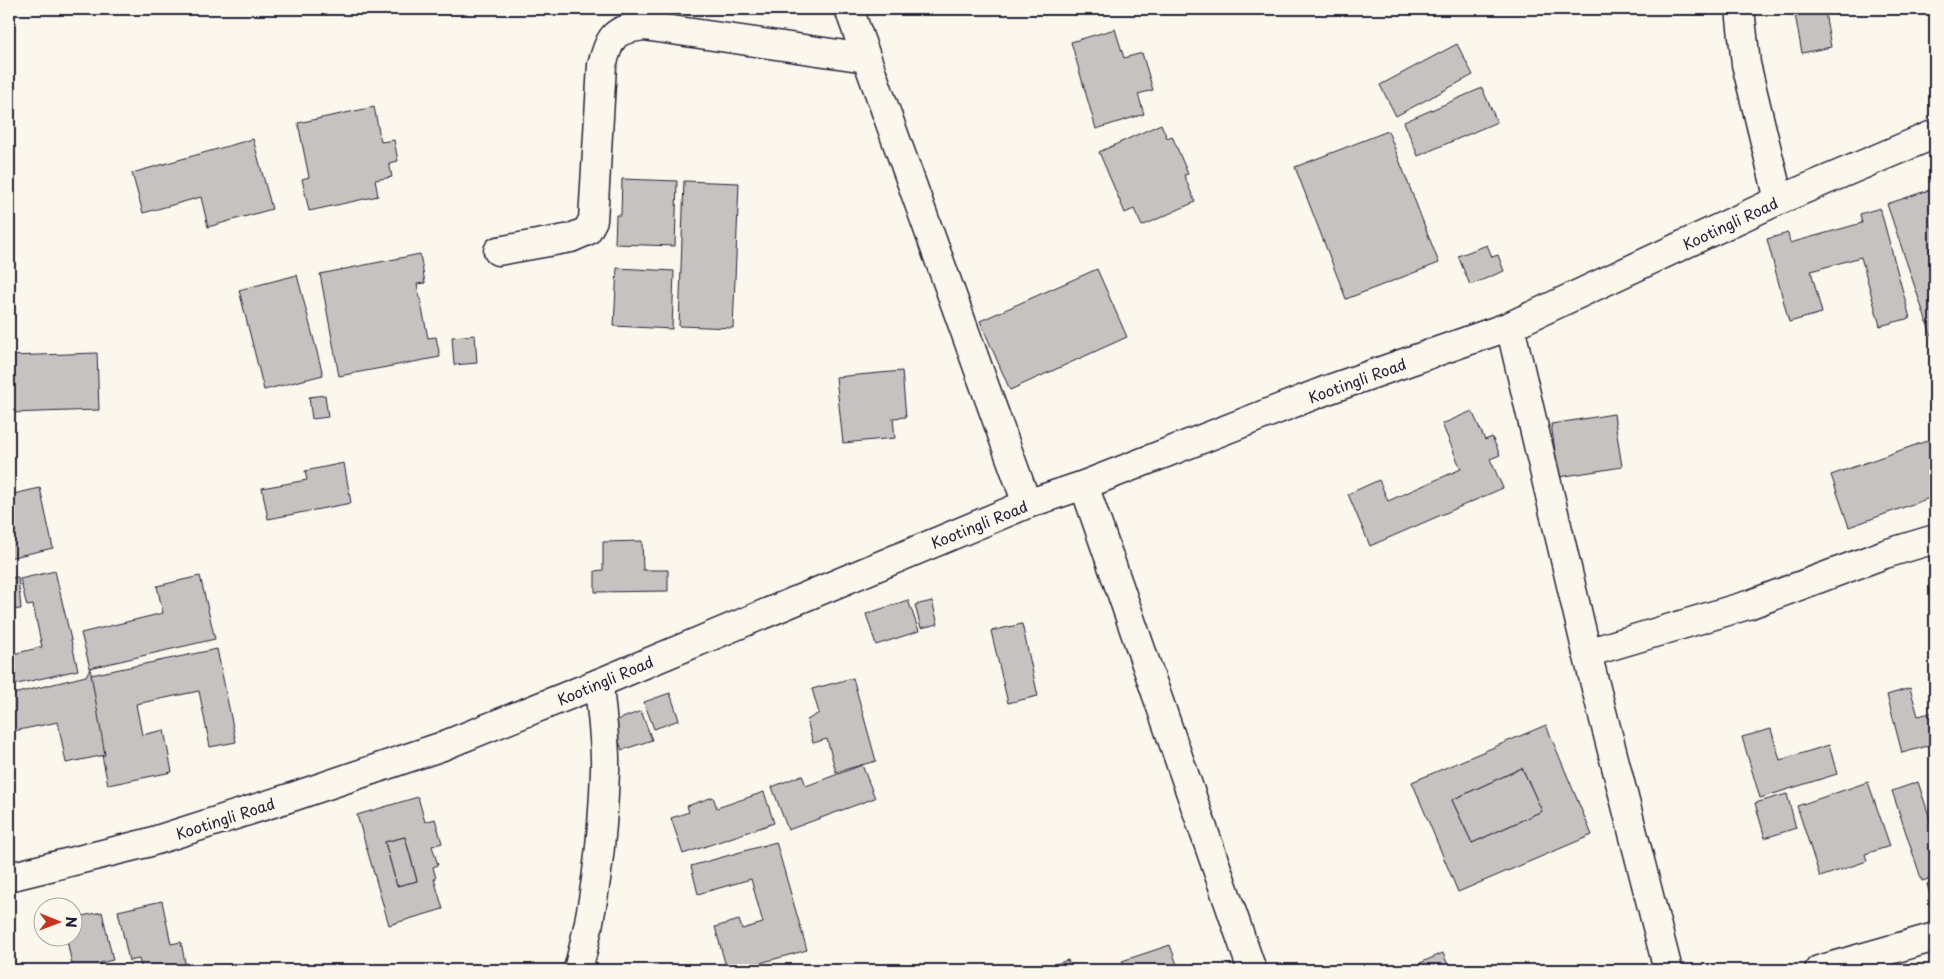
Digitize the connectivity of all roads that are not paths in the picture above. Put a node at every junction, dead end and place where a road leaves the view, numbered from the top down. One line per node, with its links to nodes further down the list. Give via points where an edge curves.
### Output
1 (849, 9): 3 (street)
2 (1740, 9): 5 (street, via 1746,64)
3 (866, 58): 6 (street, via 644,26 625,29 610,40 602,65 593,220 587,232 571,238); 9 (street)
4 (1935, 134): 5 (street, Kootingli Road)
5 (1779, 200): 7 (street, Kootingli Road)
6 (498, 251)
7 (1510, 326): 8 (street, Kootingli Road, via 1327,390); 11 (street)
8 (1084, 485): 9 (street, Kootingli Road); 16 (street)
9 (1027, 504): 12 (street, Kootingli Road)
10 (1935, 539): 11 (street, via 1748,604)
11 (1587, 653): 17 (street)
12 (599, 683): 13 (street, Kootingli Road, via 440,747 295,796 146,843); 15 (street, via 604,778 598,860 587,936)
13 (9, 877)
14 (1935, 938): 18 (street)
15 (578, 970)
16 (1252, 970)
17 (1668, 970)
18 (1819, 970)

